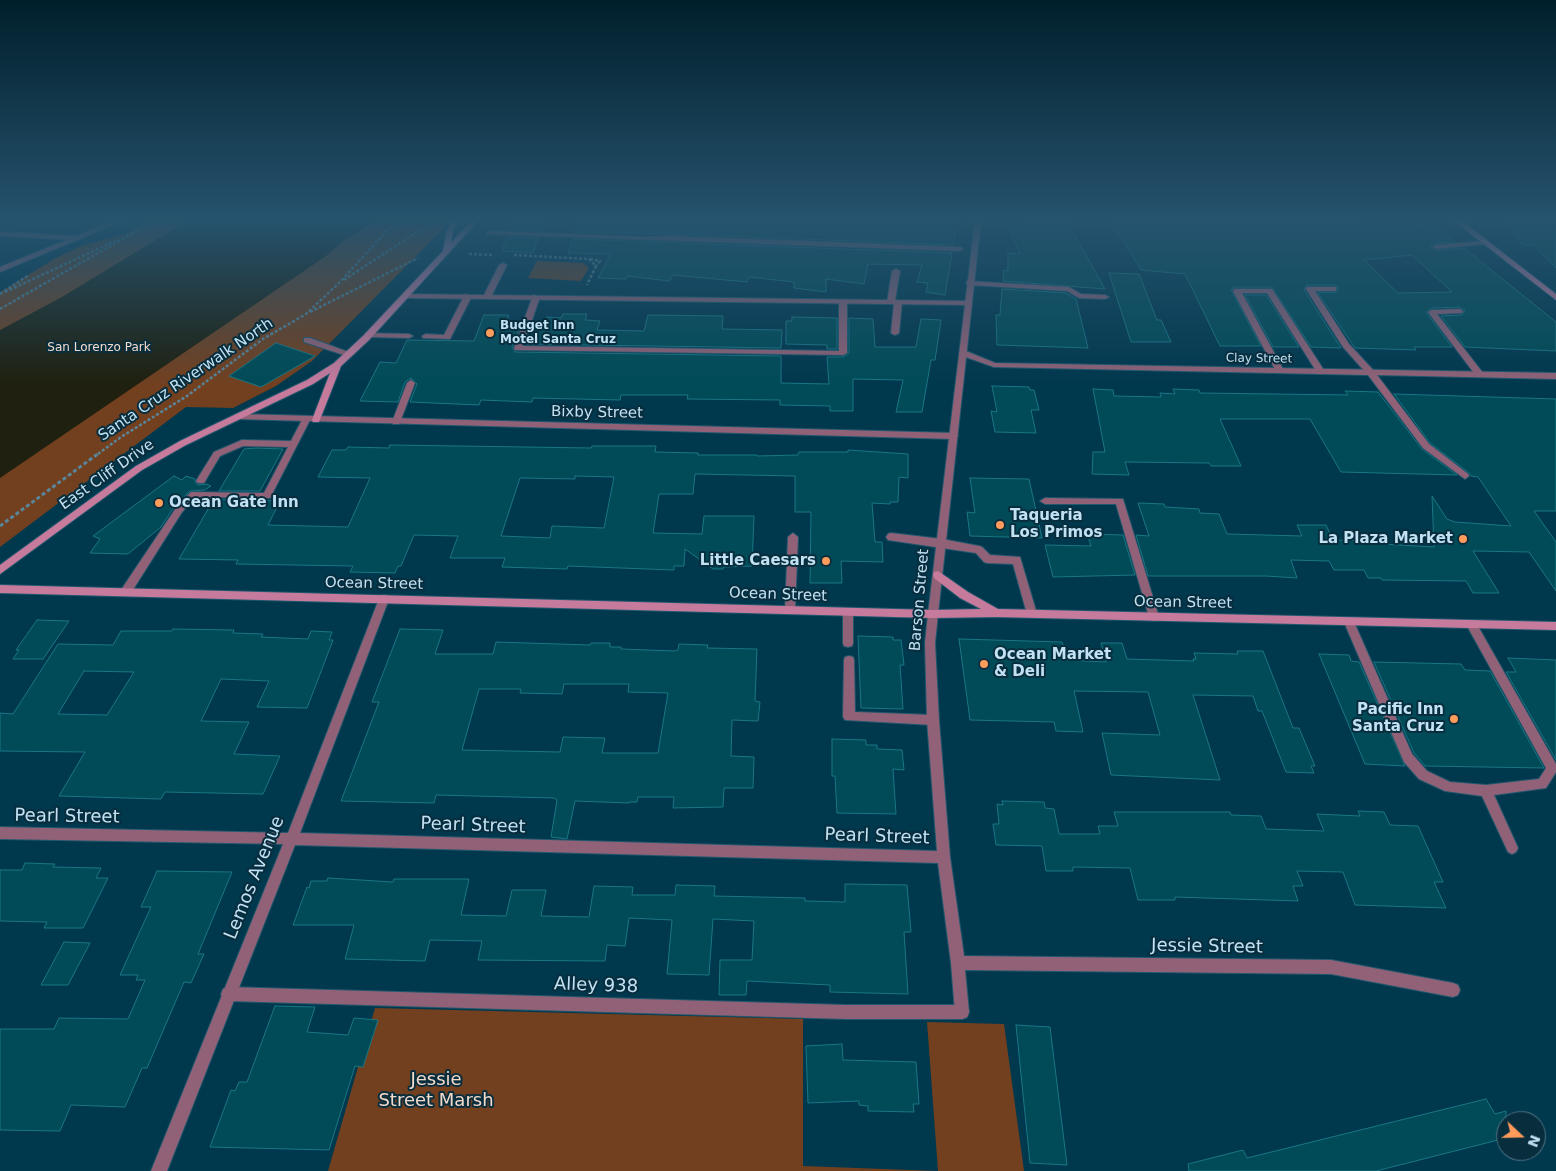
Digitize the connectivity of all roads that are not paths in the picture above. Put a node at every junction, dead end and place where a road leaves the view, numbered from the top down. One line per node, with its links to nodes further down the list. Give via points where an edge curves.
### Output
1 (425, 276): 8 (main road, East Cliff Drive)
2 (498, 276): 10 (street)
3 (896, 276): 15 (street)
4 (971, 276): 6 (street, Barson Street)
5 (1527, 276): 13 (main road)
6 (970, 283): 12 (street, via 1069,289 1079,296); 16 (street, Barson Street)
7 (1333, 289): 28 (street, via 1310,289 1346,345)
8 (406, 296): 9 (street); 19 (main road, East Cliff Drive)
9 (468, 296): 10 (street); 21 (street, via 447,337)
10 (487, 297): 11 (street)
11 (536, 297): 14 (street); 14 (street, via 518,348 843,353)
12 (1105, 297)
13 (1556, 298)
14 (843, 302): 15 (street)
15 (894, 302): 16 (street); 18 (street)
16 (967, 303): 23 (street, Barson Street)
17 (1459, 311): 29 (street, via 1432,312)
18 (895, 333)
19 (369, 335): 20 (street); 24 (main road, East Cliff Drive)
20 (409, 336)
21 (426, 336)
22 (307, 340): 24 (street)
23 (963, 353): 26 (street, Clay Street, via 994,365); 36 (street, Barson Street)
24 (350, 354): 25 (main road, East Cliff Drive)
25 (337, 365): 32 (main road, East Cliff Drive); 34 (main road)
26 (1280, 371): 27 (street, Clay Street); 27 (street, via 1237,291 1268,292)
27 (1321, 372): 28 (street, Clay Street)
28 (1371, 373): 29 (street, Clay Street); 38 (street, via 1426,446)
29 (1480, 375): 30 (street, Clay Street)
30 (1556, 376)
31 (411, 383): 35 (street)
32 (239, 418): 33 (street, Bixby Street); 44 (main road, East Cliff Drive, via 183,443 139,468)
33 (306, 420): 34 (street, Bixby Street); 37 (street)
34 (316, 420): 35 (street, Bixby Street)
35 (396, 422): 36 (street, Bixby Street)
36 (954, 436): 43 (street, Barson Street)
37 (294, 444): 39 (street, via 242,443 218,454); 39 (street, via 267,496)
38 (1465, 476)
39 (198, 488): 47 (street, via 179,510)
40 (1046, 501): 54 (street, via 1120,501)
41 (793, 537): 49 (street)
42 (891, 537): 43 (street)
43 (942, 542): 45 (street, Barson Street); 53 (street, via 979,550 986,559 1017,560)
44 (0, 570)
45 (938, 575): 51 (main road, via 964,595); 52 (street, Barson Street)
46 (0, 589): 47 (main road, Ocean Street)
47 (124, 593): 48 (main road, Ocean Street)
48 (384, 599): 49 (main road, Ocean Street); 63 (street, Lemos Avenue)
49 (790, 610): 50 (main road, Ocean Street)
50 (848, 612): 52 (main road, Ocean Street); 58 (street)
51 (996, 612): 52 (main road, Ocean Street); 53 (main road, Ocean Street)
52 (933, 614): 60 (street, Barson Street, via 930,643)
53 (1032, 614): 54 (main road, Ocean Street)
54 (1154, 617): 55 (main road, Ocean Street)
55 (1349, 622): 56 (main road, Ocean Street); 61 (street, via 1408,758 1423,775 1449,787)
56 (1471, 624): 57 (main road, Ocean Street); 61 (street, via 1552,768 1542,784)
57 (1556, 626)
58 (848, 643)
59 (849, 660): 60 (street, via 849,716)
60 (933, 720): 65 (street, Barson Street)
61 (1486, 791): 64 (street)
62 (0, 833): 63 (street, Pearl Street)
63 (292, 839): 65 (street, Pearl Street); 68 (street, Lemos Avenue)
64 (1512, 848)
65 (944, 857): 66 (street, Barson Street)
66 (958, 963): 67 (street, Jessie Street, via 1331,967); 69 (street, Barson Street)
67 (1452, 990)
68 (228, 994): 69 (street, Alley 938, via 846,1012); 70 (street, Lemos Avenue)
69 (962, 1012)
70 (159, 1171)

